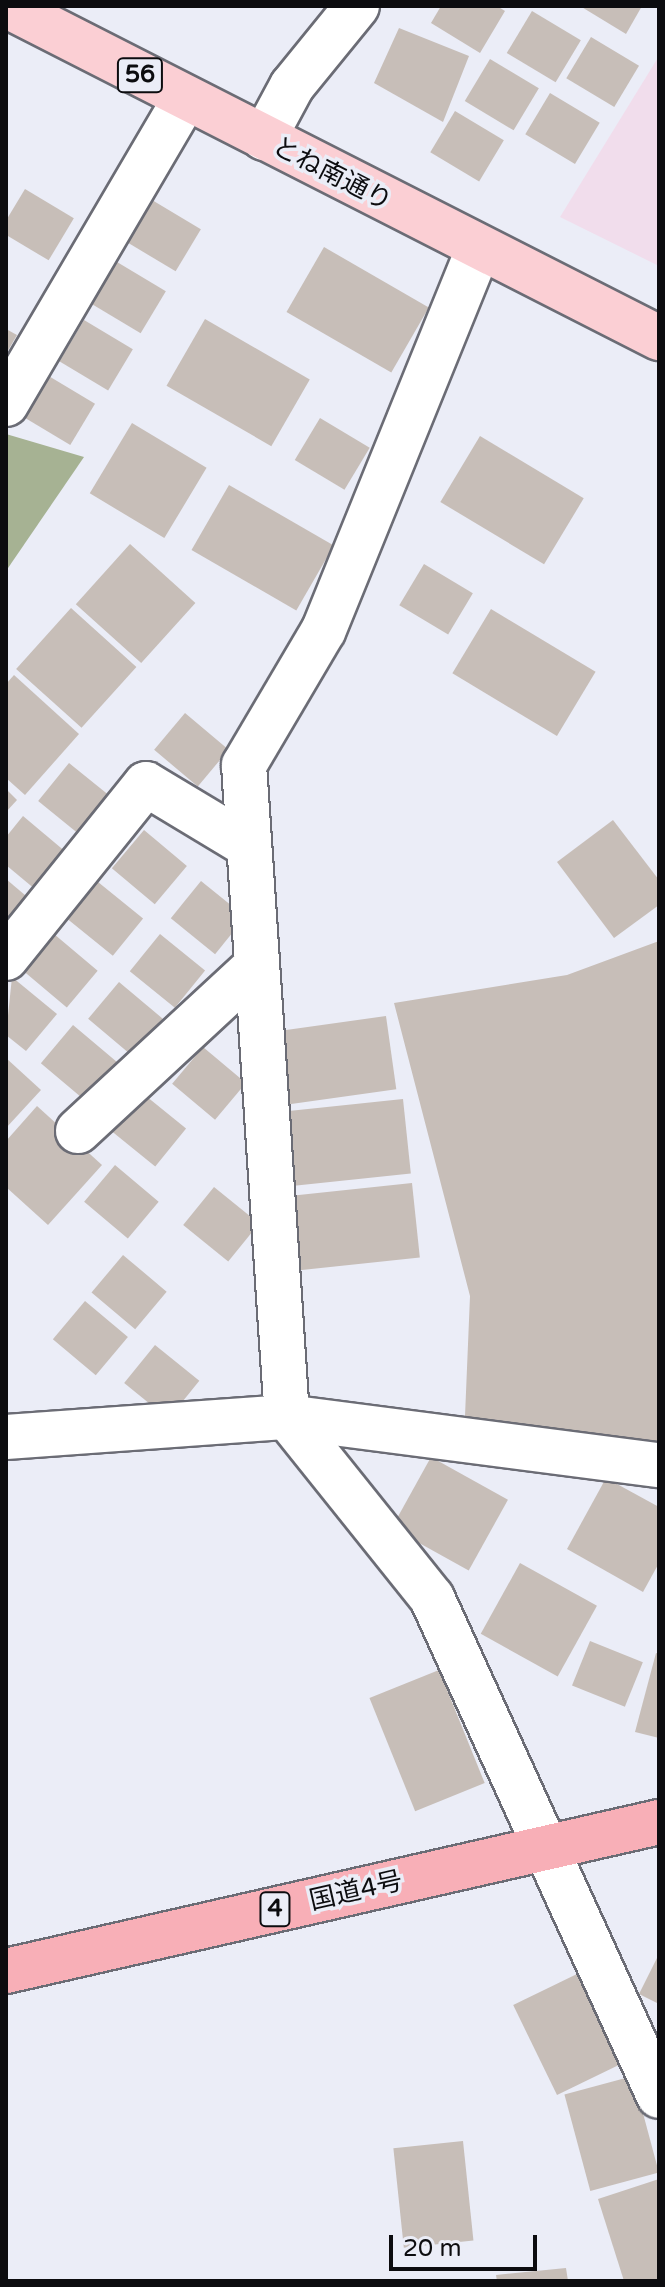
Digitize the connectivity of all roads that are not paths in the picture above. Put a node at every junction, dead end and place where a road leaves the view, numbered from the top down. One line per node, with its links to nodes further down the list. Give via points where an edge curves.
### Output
1 (7, 6): 3 (main road, とね南通り / 56)
2 (357, 6): 4 (street, via 292,86)
3 (185, 99): 4 (main road, とね南通り / 56); 7 (street)
4 (264, 138): 5 (main road, とね南通り / 56)
5 (478, 250): 6 (main road, とね南通り / 56); 8 (street, via 323,631 244,765)
6 (659, 338)
7 (6, 404)
8 (249, 846): 9 (street, via 146,784); 10 (street)
9 (6, 958)
10 (257, 965): 11 (street); 12 (street)
11 (78, 1131)
12 (287, 1417): 13 (street); 14 (street); 16 (street, via 432,1598)
13 (6, 1437)
14 (659, 1465)
15 (659, 1822): 16 (highway, 国道4号 / 4)
16 (545, 1848): 17 (highway, 国道4号 / 4); 18 (street)
17 (6, 1971)
18 (659, 2096)

